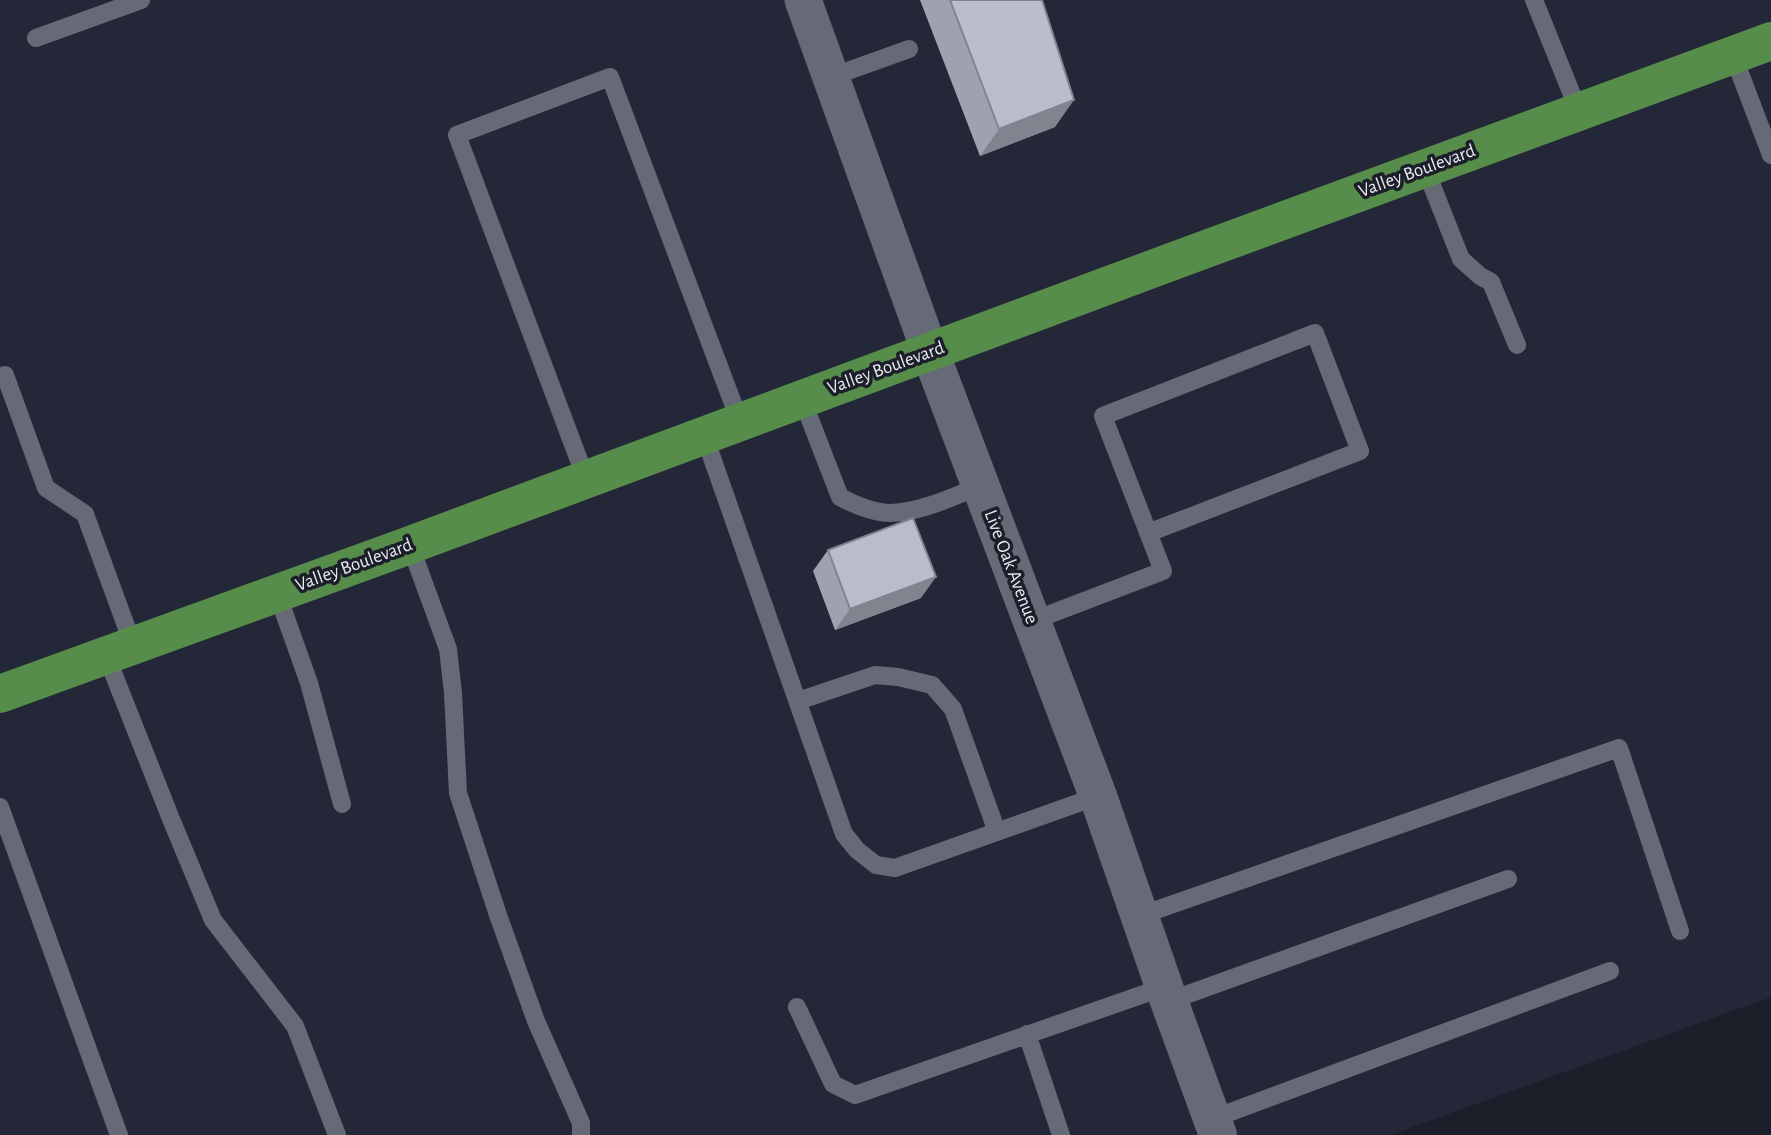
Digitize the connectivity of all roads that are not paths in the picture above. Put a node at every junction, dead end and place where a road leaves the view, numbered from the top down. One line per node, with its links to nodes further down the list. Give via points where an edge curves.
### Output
1 (141, 0): 4 (lane)
2 (803, 0): 8 (street, Live Oak Avenue)
3 (1534, 0): 9 (lane)
4 (36, 38)
5 (1771, 41): 7 (main road, Valley Boulevard)
6 (909, 49): 8 (lane)
7 (1733, 55): 9 (main road, Valley Boulevard); 10 (lane)
8 (831, 77): 13 (street, Live Oak Avenue)
9 (1579, 112): 11 (main road, Valley Boulevard)
10 (1771, 155)
11 (1425, 168): 12 (lane, via 1461,260 1491,282); 13 (main road, Valley Boulevard)
12 (1517, 345)
13 (930, 352): 15 (main road, Valley Boulevard); 19 (street, Live Oak Avenue)
14 (5, 375): 24 (lane, via 46,488 85,514)
15 (802, 399): 16 (main road, Valley Boulevard); 19 (lane, via 839,497 890,513 928,507)
16 (740, 422): 17 (main road, Valley Boulevard); 18 (lane, via 610,78 585,87 457,135)
17 (704, 435): 18 (main road, Valley Boulevard); 26 (lane)
18 (586, 479): 21 (main road, Valley Boulevard)
19 (980, 486): 23 (street, Live Oak Avenue)
20 (1148, 533): 20 (lane, via 1103,416 1315,332 1360,451); 23 (lane, via 1163,571)
21 (410, 545): 22 (main road, Valley Boulevard); 41 (lane, via 448,649 458,793 536,1021 581,1123)
22 (277, 593): 24 (main road, Valley Boulevard); 28 (lane, via 309,682)
23 (1032, 621): 27 (street, Live Oak Avenue)
24 (119, 650): 25 (main road, Valley Boulevard); 40 (lane, via 171,820 213,920 295,1026)
25 (0, 694)
26 (798, 701): 30 (lane, via 875,675 932,685 953,709); 30 (lane, via 844,834 876,865 895,868)
27 (1098, 796): 30 (lane); 32 (street, Live Oak Avenue)
28 (342, 804)
29 (0, 807): 39 (lane)
30 (997, 832)
31 (1508, 879): 35 (lane)
32 (1139, 916): 33 (lane, via 1619,748); 35 (street, Live Oak Avenue)
33 (1680, 931)
34 (1610, 971): 38 (lane)
35 (1166, 994): 37 (lane); 38 (street, Live Oak Avenue)
36 (797, 1007): 37 (lane, via 833,1084 855,1095)
37 (1027, 1034): 42 (lane)
38 (1215, 1127)
39 (119, 1135)
40 (337, 1135)
41 (581, 1135)
42 (1061, 1135)

